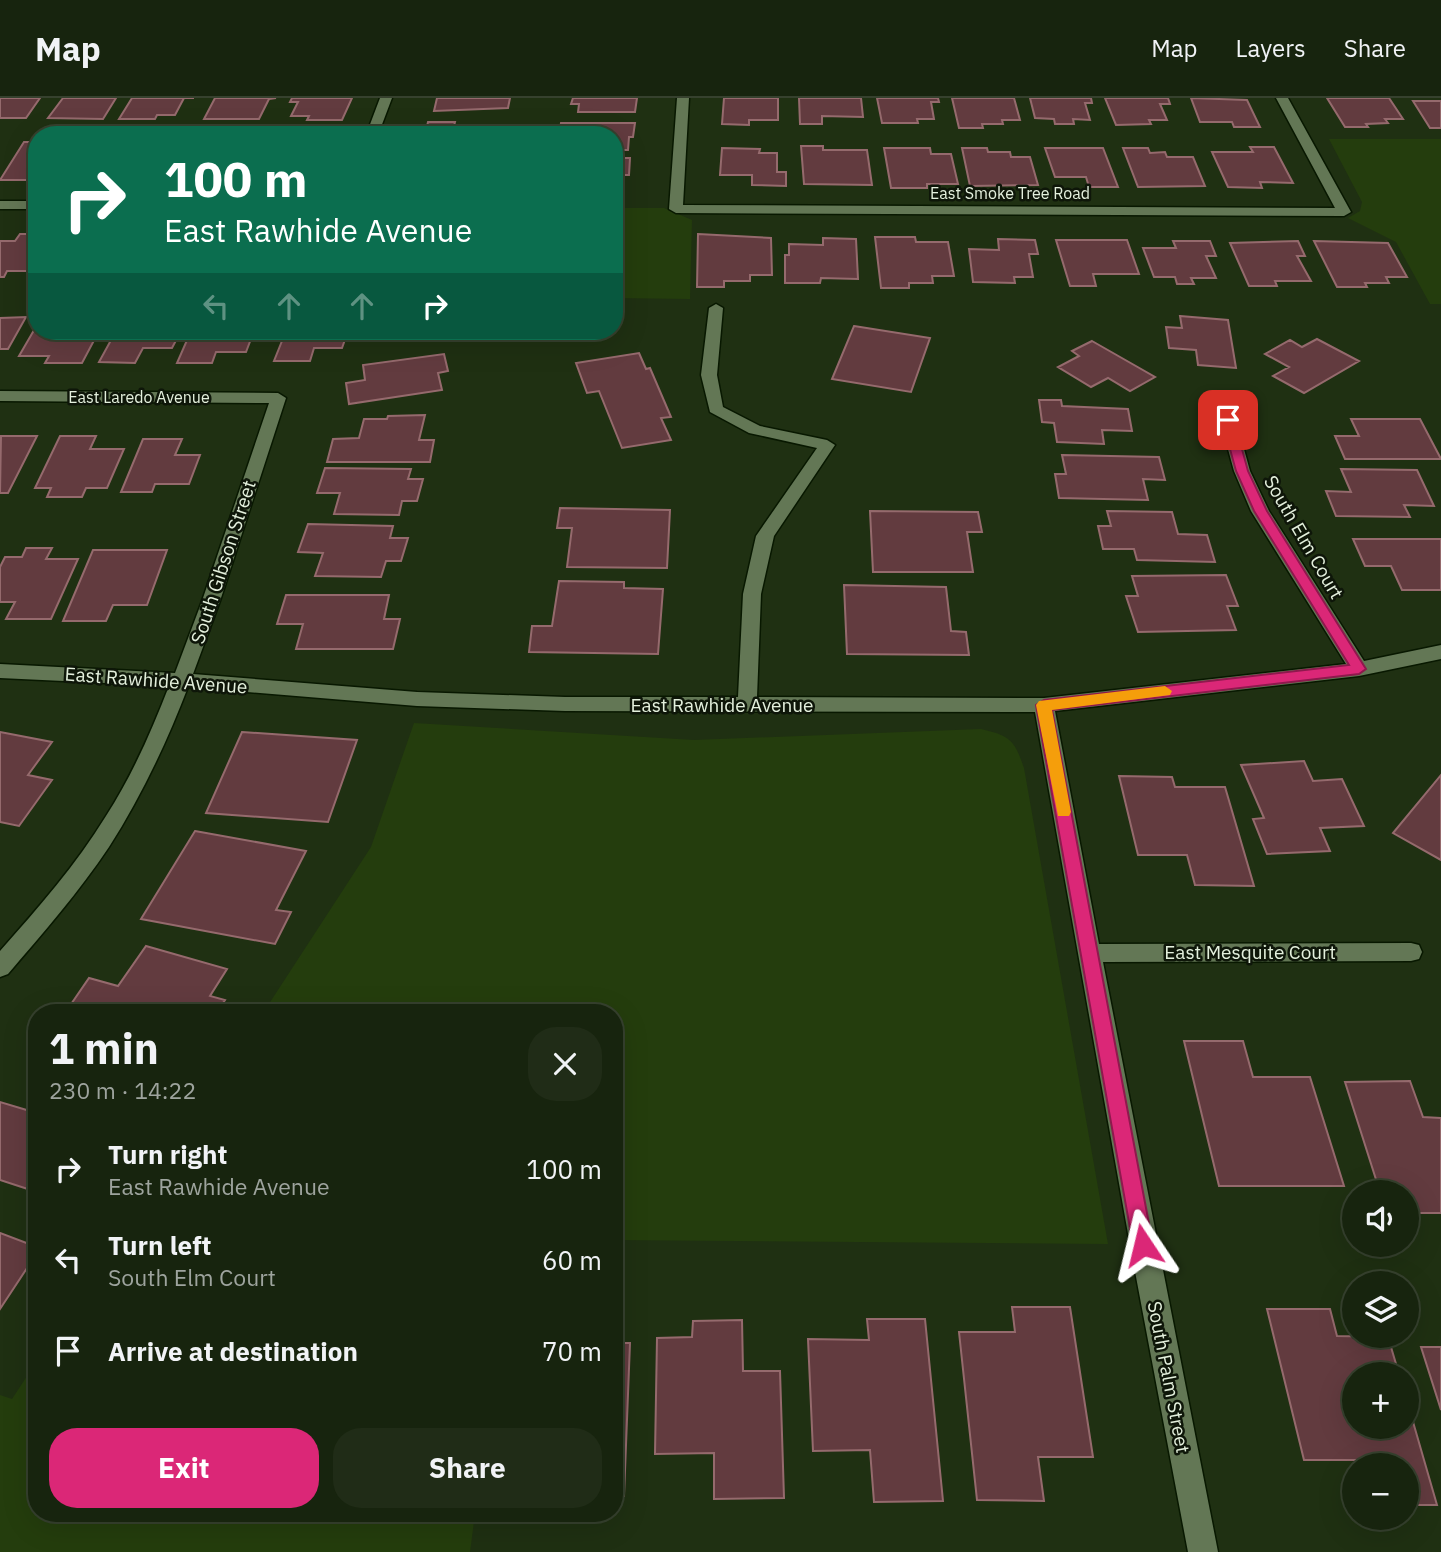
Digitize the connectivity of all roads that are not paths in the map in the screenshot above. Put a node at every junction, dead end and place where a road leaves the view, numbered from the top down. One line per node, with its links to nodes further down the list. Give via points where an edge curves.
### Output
1 (386, 98): 4 (street)
2 (683, 98): 3 (street, East Smoke Tree Road, via 676,209 1344,212)
3 (1282, 98)
4 (375, 126)
5 (0, 205): 6 (street)
6 (28, 205)
7 (716, 308): 15 (street, via 709,375 716,409 755,430 827,445 765,536 752,594)
8 (0, 397): 9 (street, East Laredo Avenue)
9 (278, 398): 14 (street, South Gibson Street)
10 (1228, 420): 12 (street, South Elm Court, via 1242,471 1260,511)
11 (1441, 652): 12 (street, East Rawhide Avenue)
12 (1359, 669): 16 (street, East Rawhide Avenue)
13 (0, 671): 14 (street, East Rawhide Avenue)
14 (184, 680): 15 (street, East Rawhide Avenue, via 418,699); 19 (street, South Gibson Street, via 128,799 73,882)
15 (747, 705): 16 (street, East Rawhide Avenue)
16 (1044, 705): 18 (street, South Palm Street)
17 (1411, 952): 18 (street, East Mesquite Court)
18 (1089, 953): 20 (street, South Palm Street)
19 (0, 967)
20 (1203, 1552)

